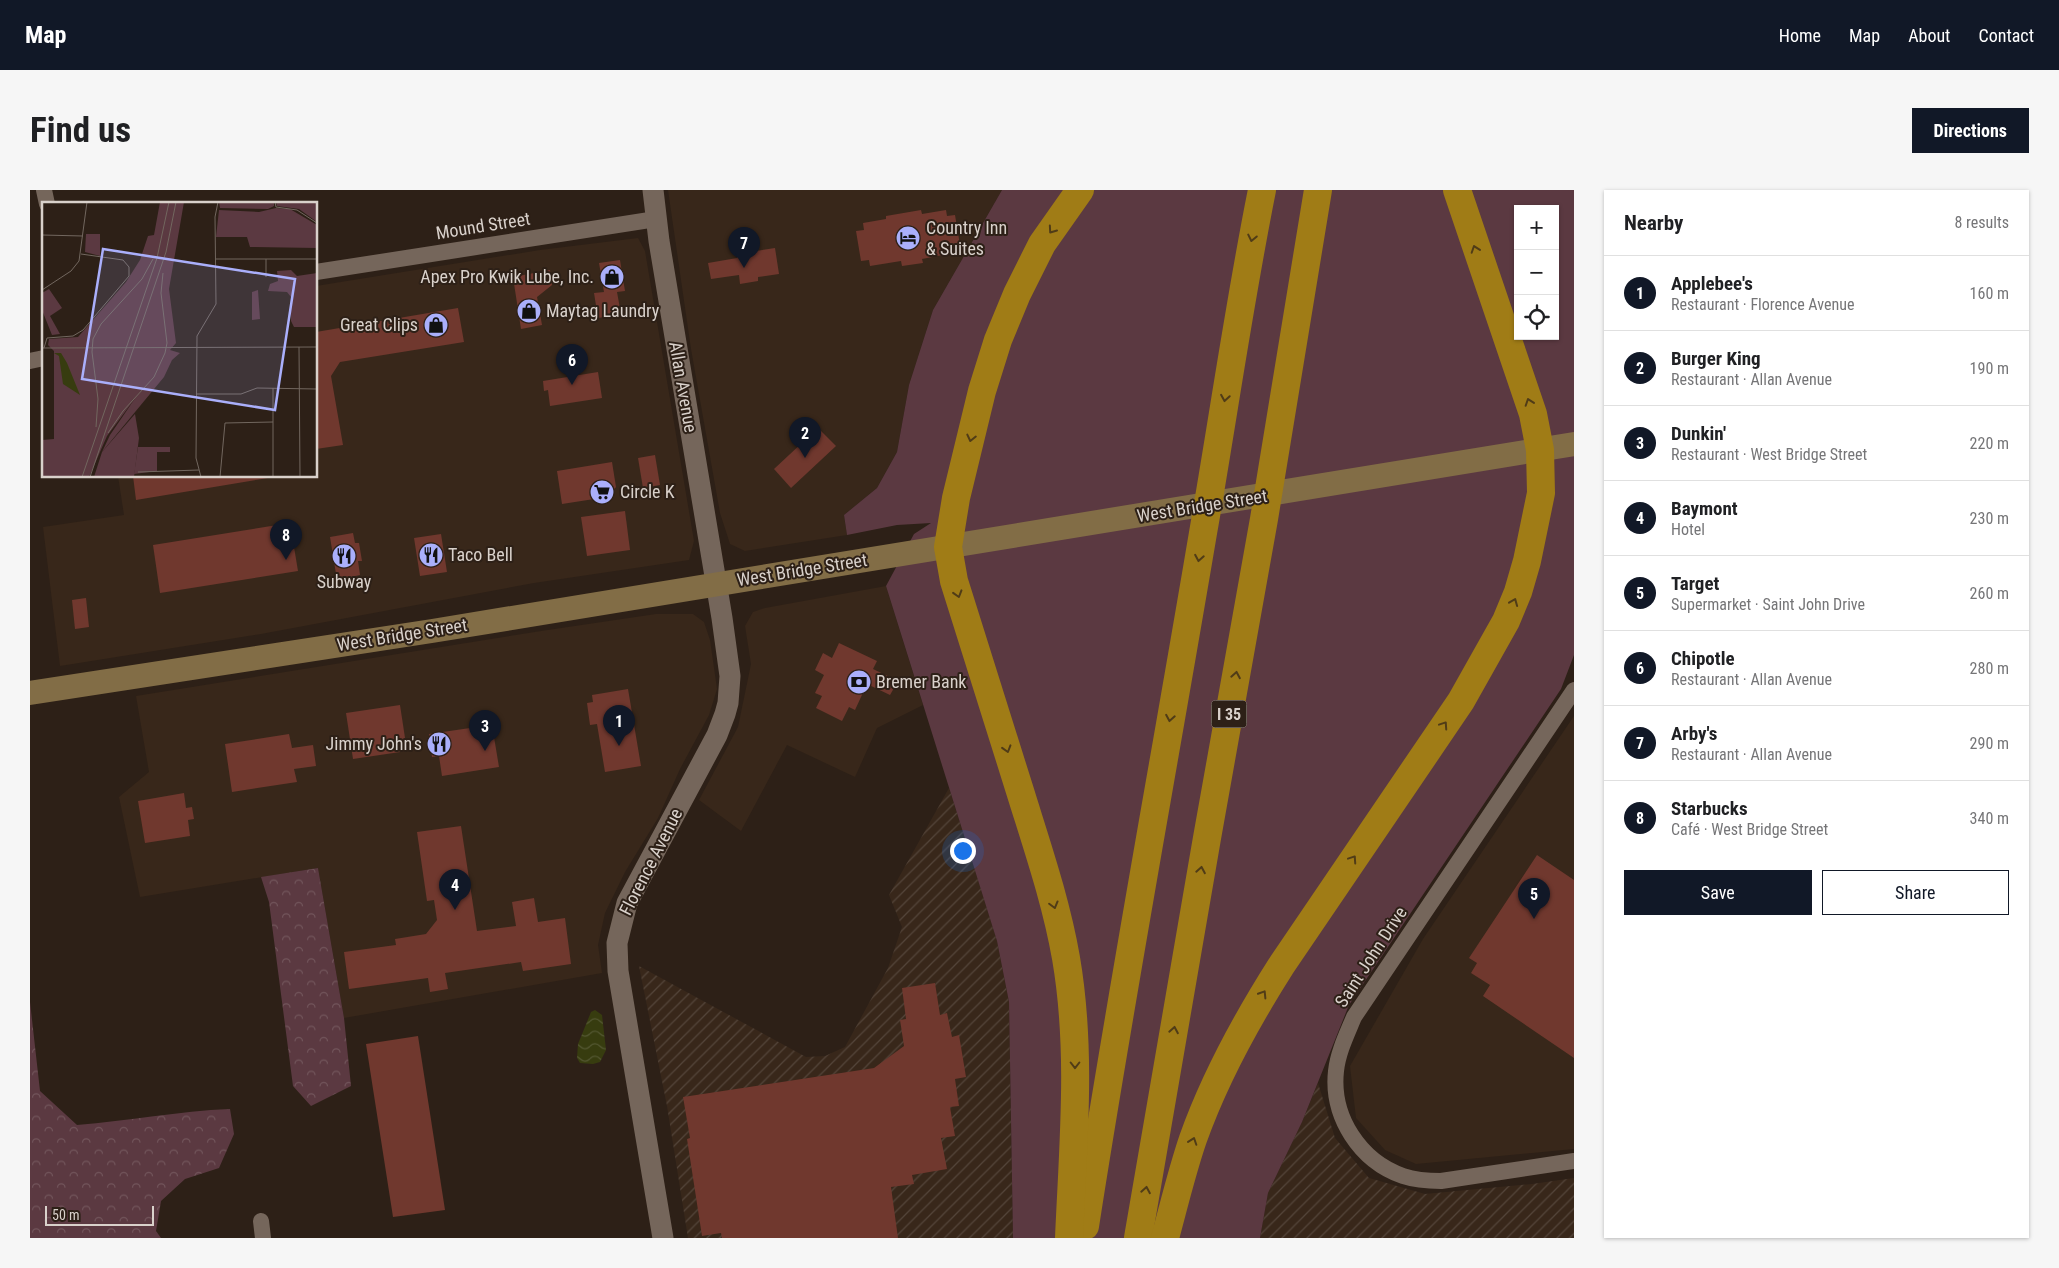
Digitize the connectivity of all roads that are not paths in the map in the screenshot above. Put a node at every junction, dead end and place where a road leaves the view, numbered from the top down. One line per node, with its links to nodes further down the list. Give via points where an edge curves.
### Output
1 (653, 190): 6 (street, Allan Avenue)
2 (1080, 190): 10 (highway, one-way to 10, via 1042,244 998,340 956,498)
3 (1262, 190): 19 (highway, one-way to 19)
4 (1318, 190): 20 (highway, I 35, one-way to 4)
5 (1456, 190): 9 (highway, one-way to 5, via 1533,414)
6 (656, 219): 7 (street, Mound Street); 11 (street, Allan Avenue)
7 (318, 272)
8 (1574, 444): 9 (main road, West Bridge Street)
9 (1540, 450): 10 (main road, West Bridge Street); 21 (highway, one-way to 9, via 1193,1140 1230,1052 1286,958 1461,701 1506,621 1518,592 1537,521 1541,493)
10 (948, 547): 11 (main road, West Bridge Street); 18 (highway, one-way to 18, via 954,581 1047,878 1066,959 1075,1052)
11 (716, 583): 13 (main road, West Bridge Street); 17 (street, Florence Avenue, via 729,669 728,703 717,735 627,903 616,943)
12 (1574, 690): 14 (street, Saint John Drive, via 1354,1016 1339,1055 1336,1093 1339,1110 1356,1143 1385,1168 1404,1176 1441,1181)
13 (30, 693)
14 (1574, 1161)
15 (260, 1220): 16 (street)
16 (263, 1238)
17 (663, 1238)
18 (1069, 1238)
19 (1083, 1238)
20 (1138, 1238)
21 (1165, 1238)

